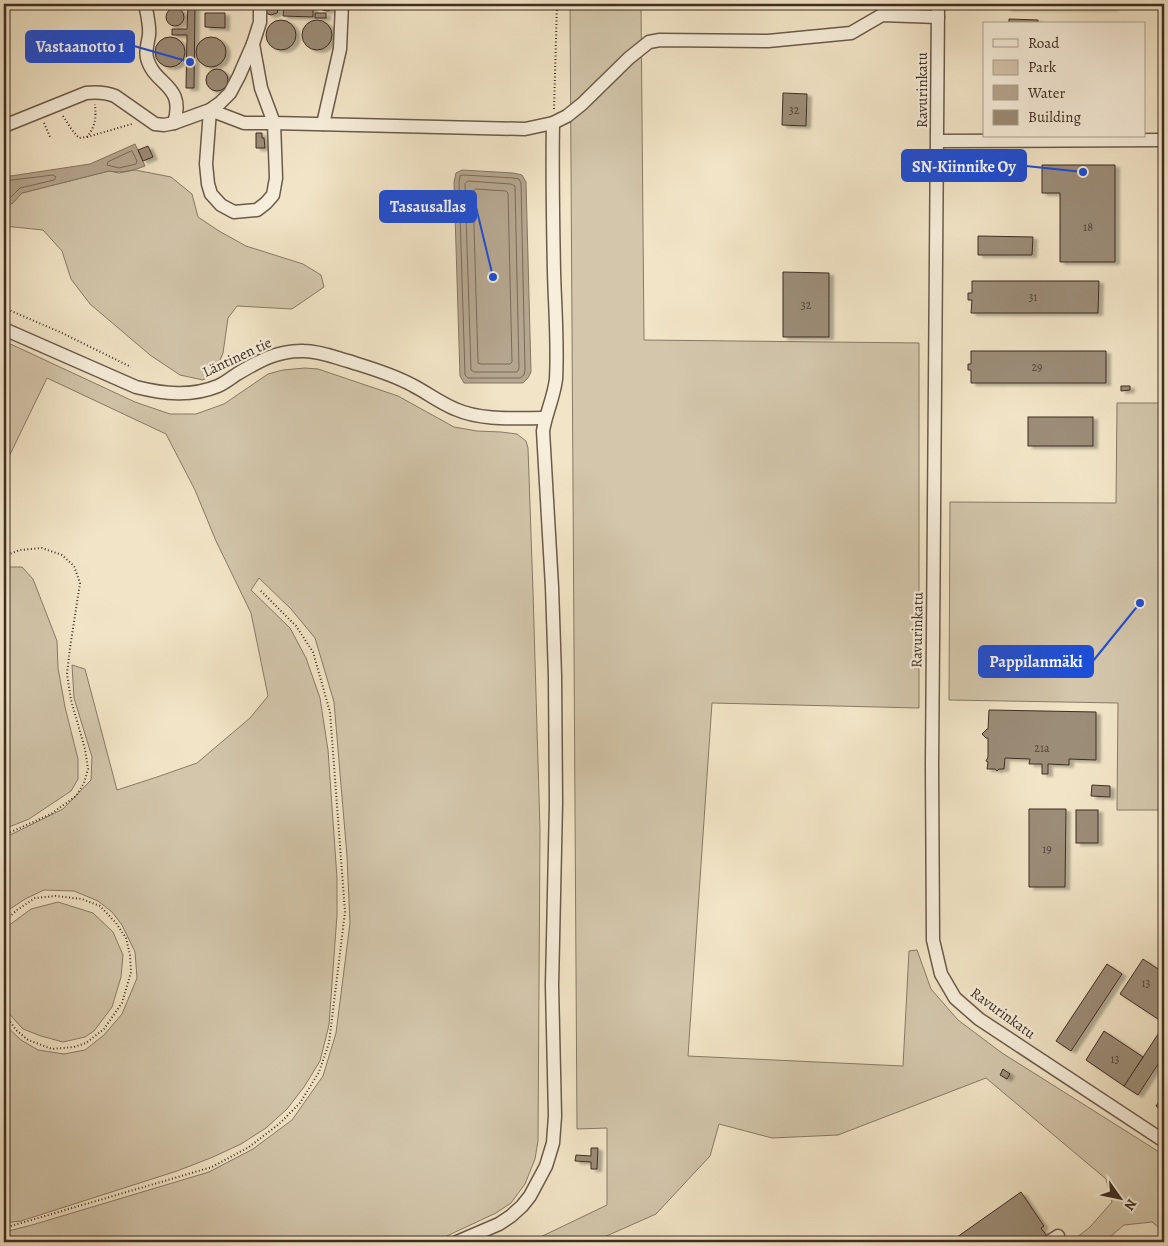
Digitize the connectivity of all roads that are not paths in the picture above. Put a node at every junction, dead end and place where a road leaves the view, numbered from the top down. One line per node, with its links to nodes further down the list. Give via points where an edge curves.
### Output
1 (145, 4): 8 (street, via 149,34 147,59 155,74 175,95 178,112)
2 (260, 4): 6 (street, via 260,22)
3 (342, 4): 10 (street, via 340,49)
4 (938, 4): 5 (street, Ravurinkatu)
5 (938, 17): 11 (street, via 882,15 851,34 768,41 649,42 582,104); 14 (street, Ravurinkatu)
6 (253, 44): 7 (street, via 230,93); 9 (street, via 261,88)
7 (210, 110): 8 (street); 9 (street, via 244,123); 9 (street, via 206,164 208,184 211,194 234,212 257,210 273,194 276,178)
8 (174, 123): 12 (street, via 155,124 115,96 86,92)
9 (274, 123): 10 (street)
10 (323, 124): 11 (street, via 525,129)
11 (553, 124): 16 (street, via 556,380)
12 (4, 126)
13 (1164, 140): 14 (street)
14 (938, 141): 17 (street, Ravurinkatu, via 933,940 941,974 955,998 979,1019)
15 (4, 329): 16 (street, Läntinen tie, via 136,387 155,392 198,392 219,386 265,358 306,351 388,373 454,409 472,415)
16 (545, 418): 18 (street, via 555,696 553,1143 546,1166 522,1206 499,1224)
17 (1164, 1141)
18 (457, 1242)

